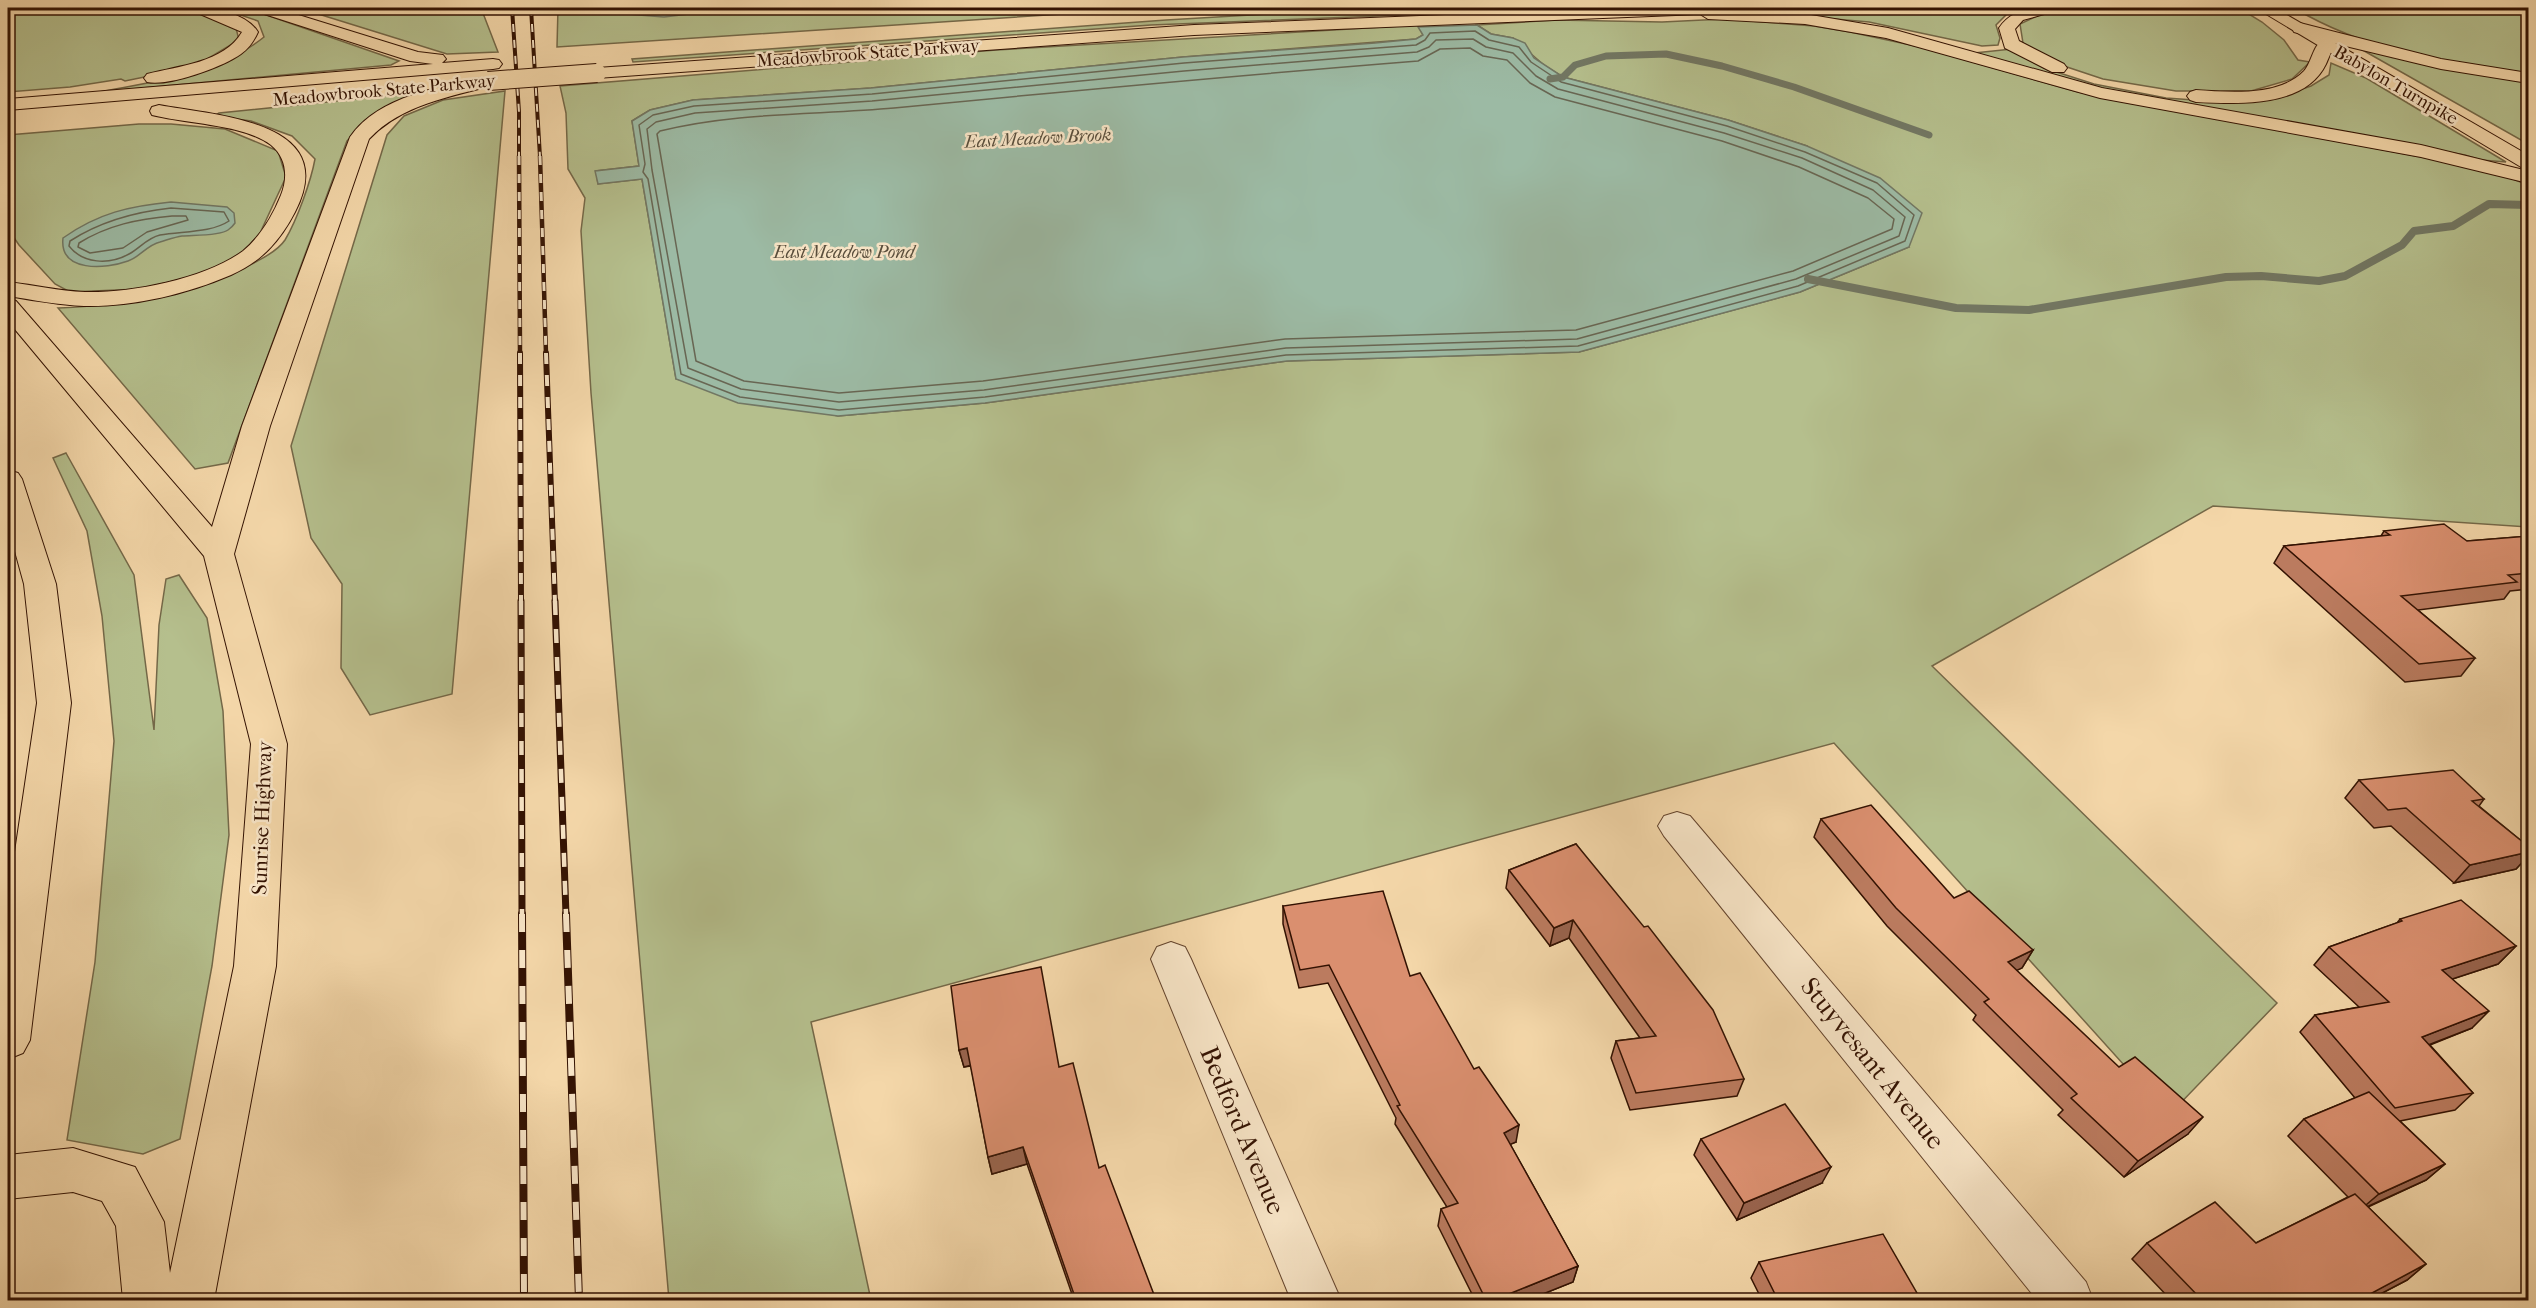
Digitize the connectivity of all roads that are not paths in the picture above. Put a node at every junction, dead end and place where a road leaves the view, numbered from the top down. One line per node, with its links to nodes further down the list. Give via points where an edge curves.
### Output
1 (14, 8): 7 (main road)
2 (199, 8): 16 (main road, via 246,26 250,32 247,41 233,52 185,71)
3 (261, 8): 14 (main road, via 416,57)
4 (1730, 8): 8 (main road, Meadowbrook State Parkway)
5 (2049, 8): 11 (main road, via 2017,17 2007,28)
6 (2264, 8): 9 (main road, Babylon Turnpike)
7 (8, 9)
8 (1649, 10): 10 (main road, via 1805,19); 14 (main road, Meadowbrook State Parkway, bridge, via 1194,30 597,73)
9 (2300, 28): 12 (main road, Babylon Turnpike); 15 (main road, via 2419,60)
10 (1925, 43): 11 (main road, via 1990,50); 19 (main road, via 2100,93 2421,151)
11 (2011, 44): 12 (main road, via 2064,72 2099,82 2173,95 2222,98 2264,94 2299,83 2312,74)
12 (2326, 44): 18 (main road, Babylon Turnpike)
13 (582, 57): 14 (main road, Meadowbrook State Parkway)
14 (490, 73): 16 (main road, Meadowbrook State Parkway); 20 (main road, Meadowbrook State Parkway, via 362,91 148,112 245,128 276,140 293,158 297,173 294,186 267,240 249,256 213,274 149,292 84,299); 23 (main road, via 403,106 370,124 360,137 256,426)
15 (2529, 78)
16 (33, 102): 17 (main road, Meadowbrook State Parkway)
17 (8, 105)
18 (2529, 163)
19 (2529, 177)
20 (8, 289)
21 (8, 306): 23 (main road, Sunrise Highway)
22 (8, 479): 25 (main road, via 40,585 54,703)
23 (219, 554): 30 (main road, Sunrise Highway, via 269,744 255,966)
24 (1677, 826): 32 (street, Stuyvesant Avenue)
25 (17, 910): 27 (main road)
26 (1171, 959): 31 (street, Bedford Avenue)
27 (8, 1040)
28 (8, 1177): 29 (main road, via 73,1170 118,1183 140,1222)
29 (148, 1300)
30 (189, 1300)
31 (1316, 1300)
32 (2068, 1300)

